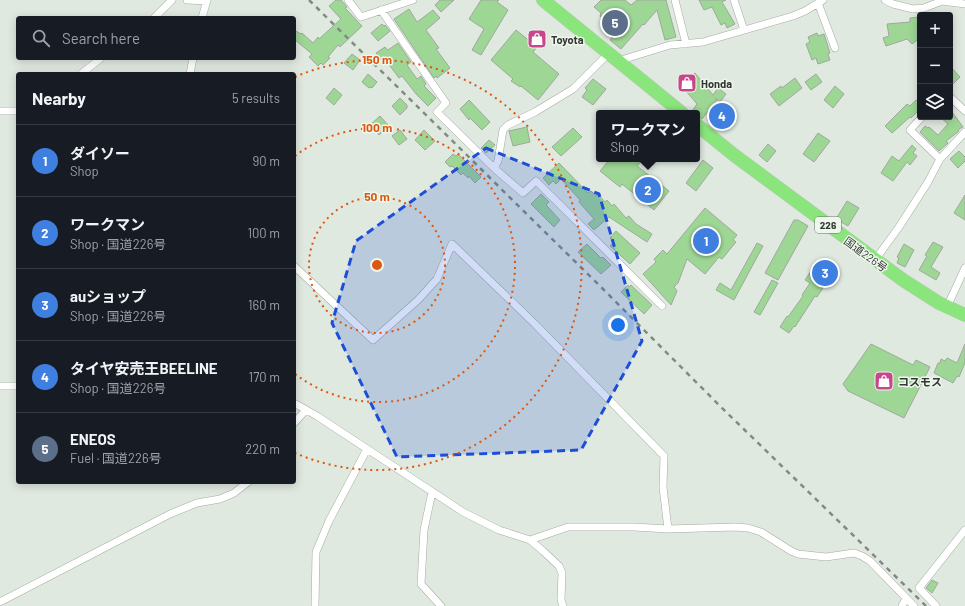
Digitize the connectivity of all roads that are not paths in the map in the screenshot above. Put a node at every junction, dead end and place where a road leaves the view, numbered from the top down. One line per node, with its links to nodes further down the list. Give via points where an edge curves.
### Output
1 (172, 0): 13 (street)
2 (187, 0): 9 (street)
3 (348, 0): 12 (street, via 361,17)
4 (413, 0): 12 (street)
5 (543, 0): 18 (highway)
6 (675, 0): 16 (street)
7 (734, 0): 15 (street)
8 (885, 0): 11 (street, via 913,9 942,1)
9 (207, 1): 14 (street)
10 (821, 1): 15 (street, via 805,11); 17 (street)
11 (965, 4)
12 (381, 10): 32 (street, via 446,103 437,112)
13 (156, 16)
14 (203, 16)
15 (744, 30): 16 (street, via 703,42)
16 (686, 44): 18 (street)
17 (835, 48)
18 (614, 57): 24 (highway); 32 (street, via 573,89 535,112 508,124 503,130 498,161)
19 (98, 60): 21 (street)
20 (193, 60): 22 (street)
21 (84, 72)
22 (190, 72)
23 (953, 100): 27 (street)
24 (678, 110)
25 (0, 111): 26 (street)
26 (16, 111)
27 (965, 111)
28 (919, 120): 31 (street, via 910,130)
29 (700, 128): 33 (highway, 国道226号 / 226, via 734,156)
30 (965, 132): 31 (street)
31 (940, 159): 33 (street, via 903,221)
32 (494, 168): 36 (street, via 522,193 536,181)
33 (875, 260): 37 (highway, 国道226号 / 226, via 920,292)
34 (296, 268): 47 (street, via 373,340 418,300 437,279 452,244 535,324 664,456 663,487)
35 (965, 268): 37 (street)
36 (662, 306)
37 (947, 307): 38 (highway, 国道226号 / 226)
38 (965, 316)
39 (0, 386): 40 (street)
40 (16, 386)
41 (296, 404): 42 (street)
42 (306, 410): 43 (street); 44 (street)
43 (296, 421)
44 (367, 449): 46 (street); 52 (street, via 329,521 316,552)
45 (245, 484): 51 (street, via 220,499 197,503 170,514)
46 (432, 492): 49 (street, via 463,512 499,530); 53 (street, via 424,530 421,584)
47 (668, 529): 49 (street, via 568,527); 50 (street, via 748,528 768,536 798,554 826,557 854,553 870,561)
48 (965, 530): 57 (street, via 919,588)
49 (530, 540): 54 (street, via 559,566 562,573)
50 (906, 599): 55 (street); 56 (street)
51 (0, 602)
52 (315, 606)
53 (441, 606)
54 (563, 606)
55 (902, 606)
56 (914, 606)
57 (936, 606)

